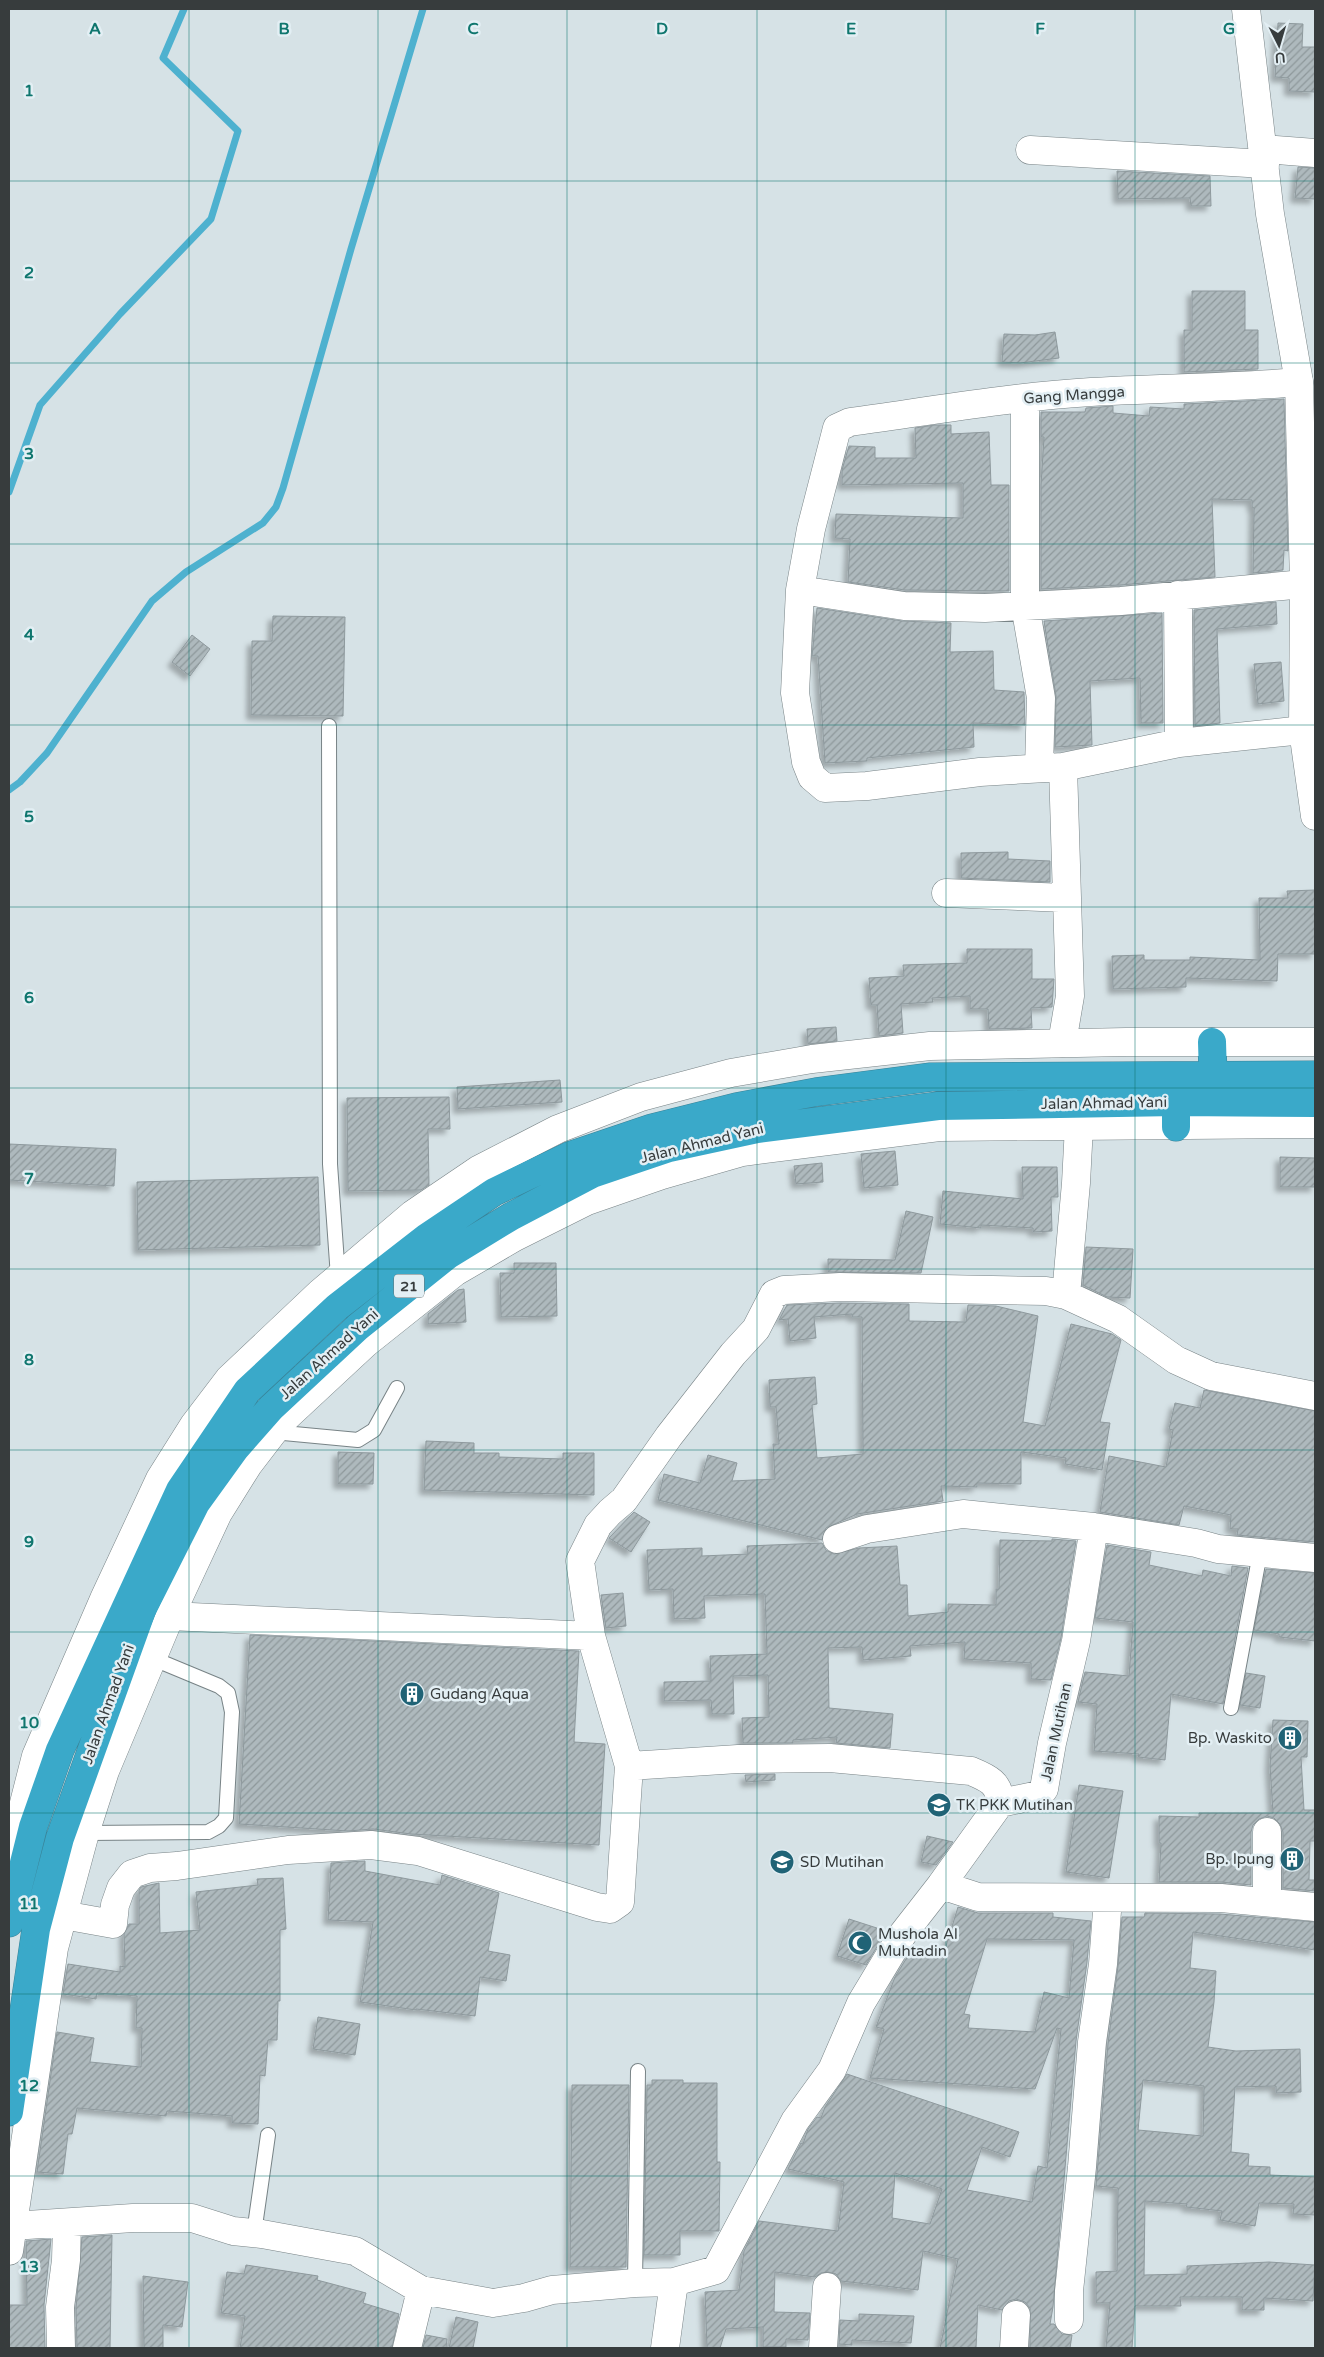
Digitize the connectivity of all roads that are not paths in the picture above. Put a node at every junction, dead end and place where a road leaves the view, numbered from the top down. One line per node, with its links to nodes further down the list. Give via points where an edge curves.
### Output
1 (1246, 9): 4 (street)
2 (1030, 150): 4 (street)
3 (1315, 153): 4 (street)
4 (1264, 156): 5 (street, via 1270,214)
5 (1299, 382): 6 (street, Gang Mangga); 7 (street)
6 (1025, 398): 8 (street, Gang Mangga, via 850,422 837,428 811,529); 10 (street)
7 (1307, 567): 9 (street); 12 (street)
8 (800, 590): 10 (street, via 904,606 986,608); 14 (street, via 795,693 806,762 812,777 825,788)
9 (1178, 595): 10 (street); 13 (street)
10 (1025, 605): 14 (street)
11 (329, 726): 27 (lane, via 330,1164)
12 (1303, 730): 13 (street); 15 (street)
13 (1179, 743): 14 (street)
14 (1051, 768): 17 (street)
15 (1315, 816)
16 (946, 893): 17 (street)
17 (1066, 898): 20 (street, via 1070,996)
18 (1212, 1042): 19 (street); 20 (street); 21 (highway)
19 (1315, 1042)
20 (1062, 1043): 27 (street, via 930,1046 812,1059 731,1073 641,1097 558,1129 478,1170 413,1214)
21 (1213, 1075): 22 (highway, Jalan Ahmad Yani / 21); 50 (highway, Jalan Ahmad Yani / 21, via 931,1078 816,1092 736,1107 652,1128 569,1156 494,1192 427,1237 337,1307 248,1391 180,1490 60,1750 34,1826)
22 (1315, 1075)
23 (1315, 1103): 24 (highway, Jalan Ahmad Yani / 21)
24 (1176, 1114): 25 (street); 26 (street); 52 (highway, Jalan Ahmad Yani / 21, via 938,1106 757,1128 669,1148 592,1174 512,1216 448,1254 358,1326 271,1408 235,1449 196,1503 142,1610 55,1856 36,1929)
25 (1315, 1124)
26 (1079, 1126): 28 (street); 31 (street, via 939,1127 742,1152 587,1201 455,1272 366,1343)
27 (338, 1278): 44 (street, via 229,1379 194,1425 160,1479 36,1756)
28 (1066, 1295): 30 (street, via 1118,1319 1183,1364 1211,1376); 37 (street, via 1004,1289 840,1287 784,1290 774,1294 756,1329 669,1436 624,1500 598,1525 580,1561)
29 (397, 1388): 31 (lane, via 374,1430 358,1440)
30 (1315, 1396)
31 (273, 1432): 36 (street, via 218,1513)
32 (1094, 1527): 33 (street, via 963,1514 867,1529); 34 (street); 41 (street, Jalan Mutihan, via 1076,1641 1044,1789 1039,1795)
33 (836, 1539)
34 (1260, 1554): 35 (street); 39 (lane)
35 (1315, 1558)
36 (170, 1616): 37 (street); 38 (street)
37 (591, 1636): 40 (street)
38 (154, 1659): 43 (street, via 105,1771); 43 (lane, via 219,1686 228,1693 232,1712 226,1818 208,1832)
39 (1231, 1708)
40 (629, 1766): 41 (street, via 738,1759 830,1758 971,1771 992,1780 1000,1792); 49 (street, via 620,1902 610,1909 418,1850 370,1845 281,1851 150,1868 132,1874 122,1888 115,1905 113,1924)
41 (1000, 1803): 45 (street)
42 (1267, 1832): 47 (street)
43 (85, 1833): 49 (street)
44 (9, 1862)
45 (942, 1885): 46 (street, via 978,1897); 57 (street, via 902,1935 861,2003 832,2070 795,2122 716,2270)
46 (1108, 1898): 47 (street, via 1221,1898); 62 (street, via 1069,2291)
47 (1267, 1902): 48 (street)
48 (1315, 1906)
49 (63, 1915): 56 (street, via 54,1948)
50 (9, 1924)
51 (638, 2071): 58 (lane)
52 (9, 2112)
53 (268, 2135): 55 (lane)
54 (68, 2224): 55 (street, via 133,2218 192,2218 233,2231); 56 (street); 63 (street, via 60,2306)
55 (254, 2233): 60 (street, via 356,2251)
56 (11, 2238)
57 (674, 2282): 58 (street); 65 (street)
58 (635, 2283): 60 (street, via 552,2290 493,2303)
59 (827, 2288): 66 (street)
60 (421, 2290): 64 (street)
61 (1016, 2314): 67 (street)
62 (1069, 2320)
63 (61, 2348)
64 (408, 2348)
65 (665, 2348)
66 (823, 2348)
67 (1014, 2348)

